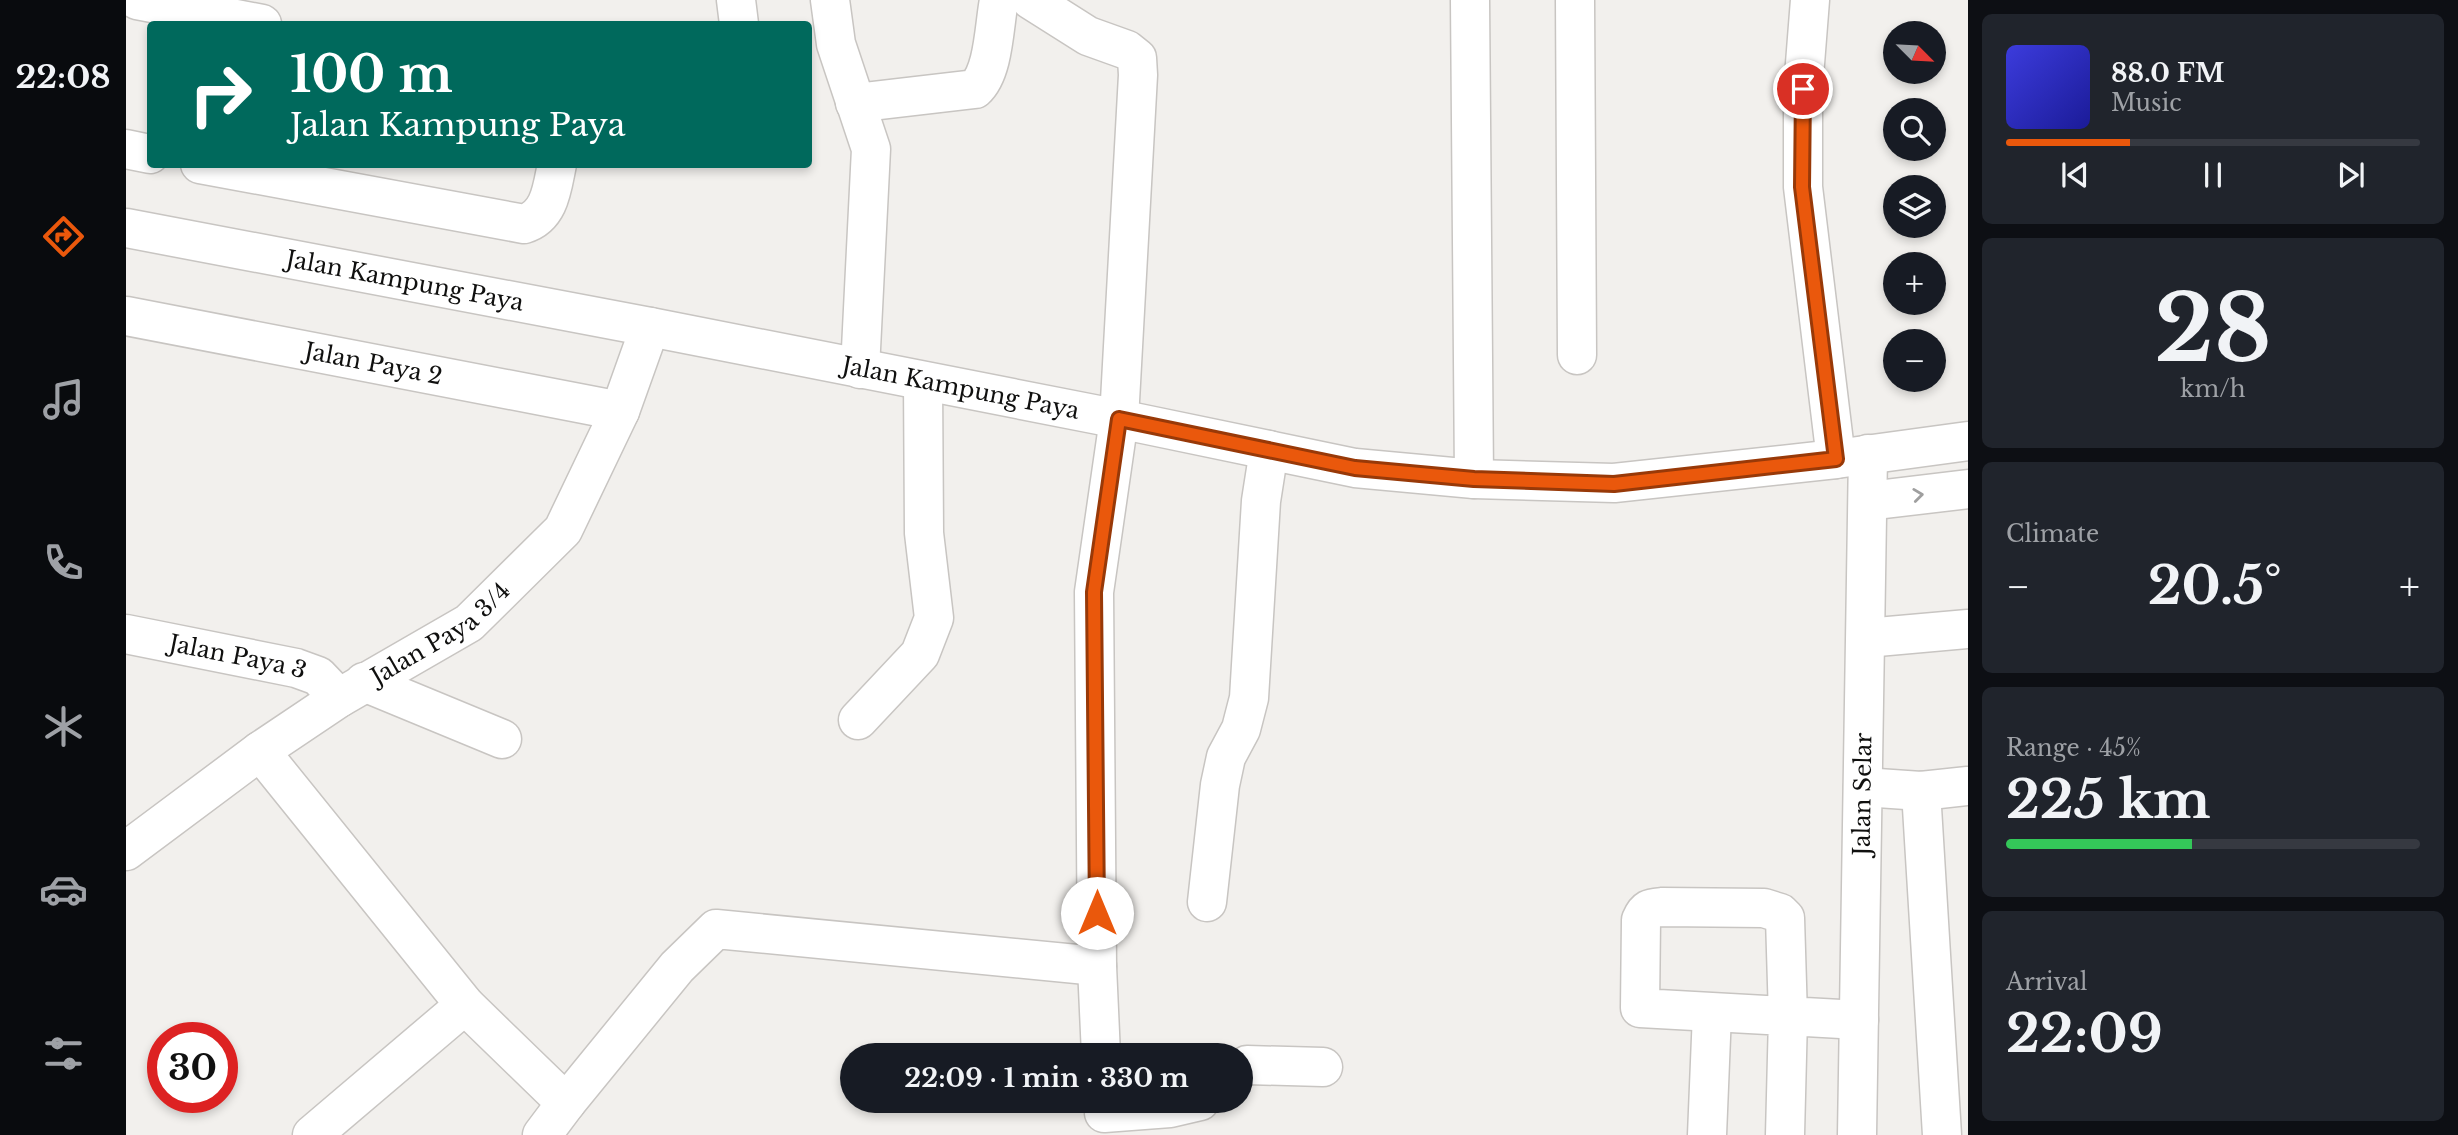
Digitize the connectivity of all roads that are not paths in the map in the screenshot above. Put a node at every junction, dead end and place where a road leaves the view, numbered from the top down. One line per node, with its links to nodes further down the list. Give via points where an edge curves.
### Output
1 (138, 0): 10 (street)
2 (262, 0): 11 (street)
3 (736, 0): 12 (street)
4 (830, 0): 13 (street, via 836,44)
5 (999, 0): 13 (street, via 988,69 975,89)
6 (1031, 0): 25 (street, via 1088,36 1137,58)
7 (1470, 0): 29 (street)
8 (1575, 0): 21 (street)
9 (1810, 0): 28 (street, Jalan Selar, via 1802,187)
10 (244, 21)
11 (259, 21)
12 (739, 21)
13 (855, 103): 22 (street, via 871,149)
14 (126, 149): 15 (street)
15 (147, 153)
16 (227, 168): 17 (street, via 524,224 544,213)
17 (556, 168)
18 (126, 228): 20 (street, Jalan Kampung Paya)
19 (126, 316): 24 (street, Jalan Paya 2)
20 (650, 327): 22 (street, Jalan Kampung Paya); 24 (street, Jalan Paya 3/4)
21 (1577, 355)
22 (860, 369): 23 (street, Jalan Kampung Paya)
23 (923, 381): 25 (street, Jalan Kampung Paya); 36 (street, via 924,533 933,618 920,654)
24 (620, 411): 35 (street, Jalan Paya 3/4, via 563,530 469,623)
25 (1119, 419): 27 (street, Jalan Kampung Paya); 44 (street, via 1094,592)
26 (1968, 441): 28 (street, Jalan Kampung Paya)
27 (1269, 450): 29 (street, Jalan Kampung Paya, via 1355,468); 43 (street, via 1261,501 1249,698 1220,785)
28 (1852, 456): 29 (street, Jalan Kampung Paya, via 1614,484); 31 (street, Jalan Selar)
29 (1474, 479)
30 (1968, 489): 31 (street, one-way to 30)
31 (1868, 501): 34 (street, Jalan Selar)
32 (1968, 629): 34 (street)
33 (126, 634): 35 (street, Jalan Paya 3, via 296,668)
34 (1866, 638): 40 (street, Jalan Selar)
35 (351, 690): 37 (street); 38 (street, Jalan Paya 3/4)
36 (858, 720)
37 (502, 739)
38 (260, 751): 42 (street, Jalan Paya 3/4); 45 (street)
39 (1968, 786): 41 (street)
40 (1863, 787): 41 (street); 48 (street, Jalan Selar)
41 (1922, 791): 60 (street)
42 (126, 851)
43 (1207, 902)
44 (1097, 966): 49 (street); 52 (street, via 716,929 677,967)
45 (465, 1005): 52 (street); 55 (street)
46 (1712, 1013): 47 (street); 47 (street, via 1640,1008 1641,920 1649,908 1764,908 1780,913 1785,918); 57 (street)
47 (1788, 1017): 48 (street); 58 (street)
48 (1859, 1020): 59 (street, Jalan Selar)
49 (1100, 1043)
50 (1253, 1065): 51 (street)
51 (1323, 1067)
52 (566, 1103): 56 (street)
53 (1129, 1113): 54 (street)
54 (1104, 1116)
55 (312, 1135)
56 (542, 1135)
57 (1707, 1135)
58 (1785, 1135)
59 (1857, 1135)
60 (1942, 1135)

